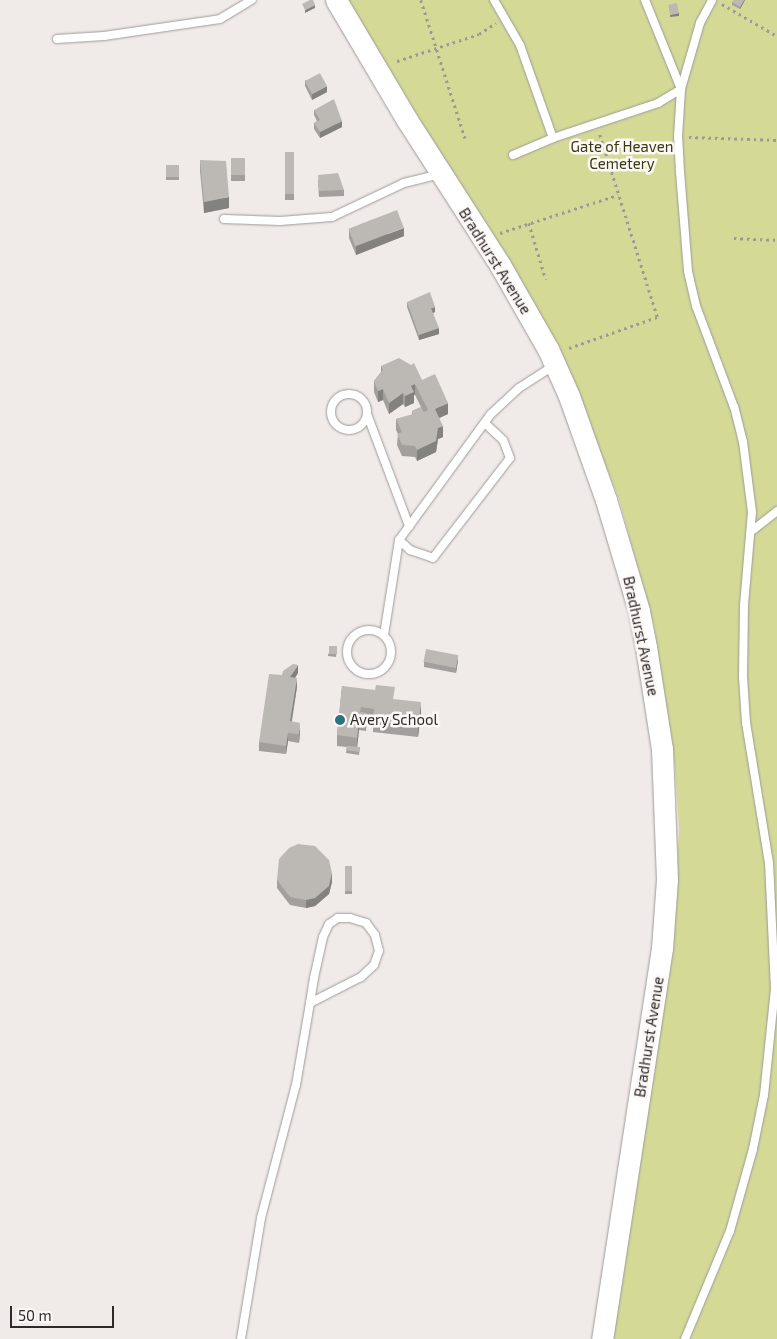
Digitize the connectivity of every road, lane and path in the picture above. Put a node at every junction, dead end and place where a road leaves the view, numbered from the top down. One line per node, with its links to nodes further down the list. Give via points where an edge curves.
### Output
1 (252, 0): 9 (lane, via 220,19 104,36)
2 (336, 0): 19 (main road, Bradhurst Avenue)
3 (422, 0): 10 (path)
4 (494, 0): 7 (lane)
5 (645, 0): 12 (lane)
6 (713, 0): 8 (path); 12 (lane, via 700,23)
7 (506, 17): 10 (path, via 479,34); 16 (lane, via 520,46)
8 (777, 36)
9 (57, 38)
10 (437, 48): 11 (path); 15 (path)
11 (397, 62)
12 (681, 89): 13 (lane, via 658,103); 14 (lane)
13 (596, 124): 16 (lane); 20 (path)
14 (678, 137): 17 (path); 33 (lane, via 688,271 696,306 734,407 742,442)
15 (465, 138)
16 (553, 138): 18 (lane)
17 (777, 140)
18 (513, 155)
19 (441, 173): 21 (lane, via 404,183 332,217 280,221); 28 (main road, Bradhurst Avenue, via 505,274)
20 (618, 195): 22 (path); 27 (path, via 657,317)
21 (224, 219)
22 (529, 223): 23 (path); 26 (path)
23 (500, 233)
24 (734, 238): 25 (path)
25 (777, 240)
26 (546, 280)
27 (569, 348)
28 (555, 365): 30 (lane, via 519,388); 38 (main road, Bradhurst Avenue, via 588,447 639,610 661,742 667,822 662,948)
29 (367, 414): 29 (lane, via 365,402 350,394 335,401 331,412 340,427 352,430 362,424); 32 (lane)
30 (485, 423): 32 (lane); 34 (lane, via 503,440 510,458 433,558 410,550)
31 (777, 512): 33 (lane)
32 (410, 526): 34 (lane)
33 (753, 530): 39 (lane, via 744,605 743,677 746,724 772,902 775,989 772,1027 764,1095 742,1191 709,1287)
34 (399, 540): 35 (lane)
35 (384, 635): 35 (lane, via 391,648 385,668 373,674 352,667 347,646 356,634 370,630)
36 (310, 1004): 36 (lane, via 323,937 329,924 338,918 366,924 375,935 379,950 374,965 361,977); 37 (lane, via 296,1085 261,1218)
37 (241, 1339)
38 (602, 1339)
39 (686, 1339)

